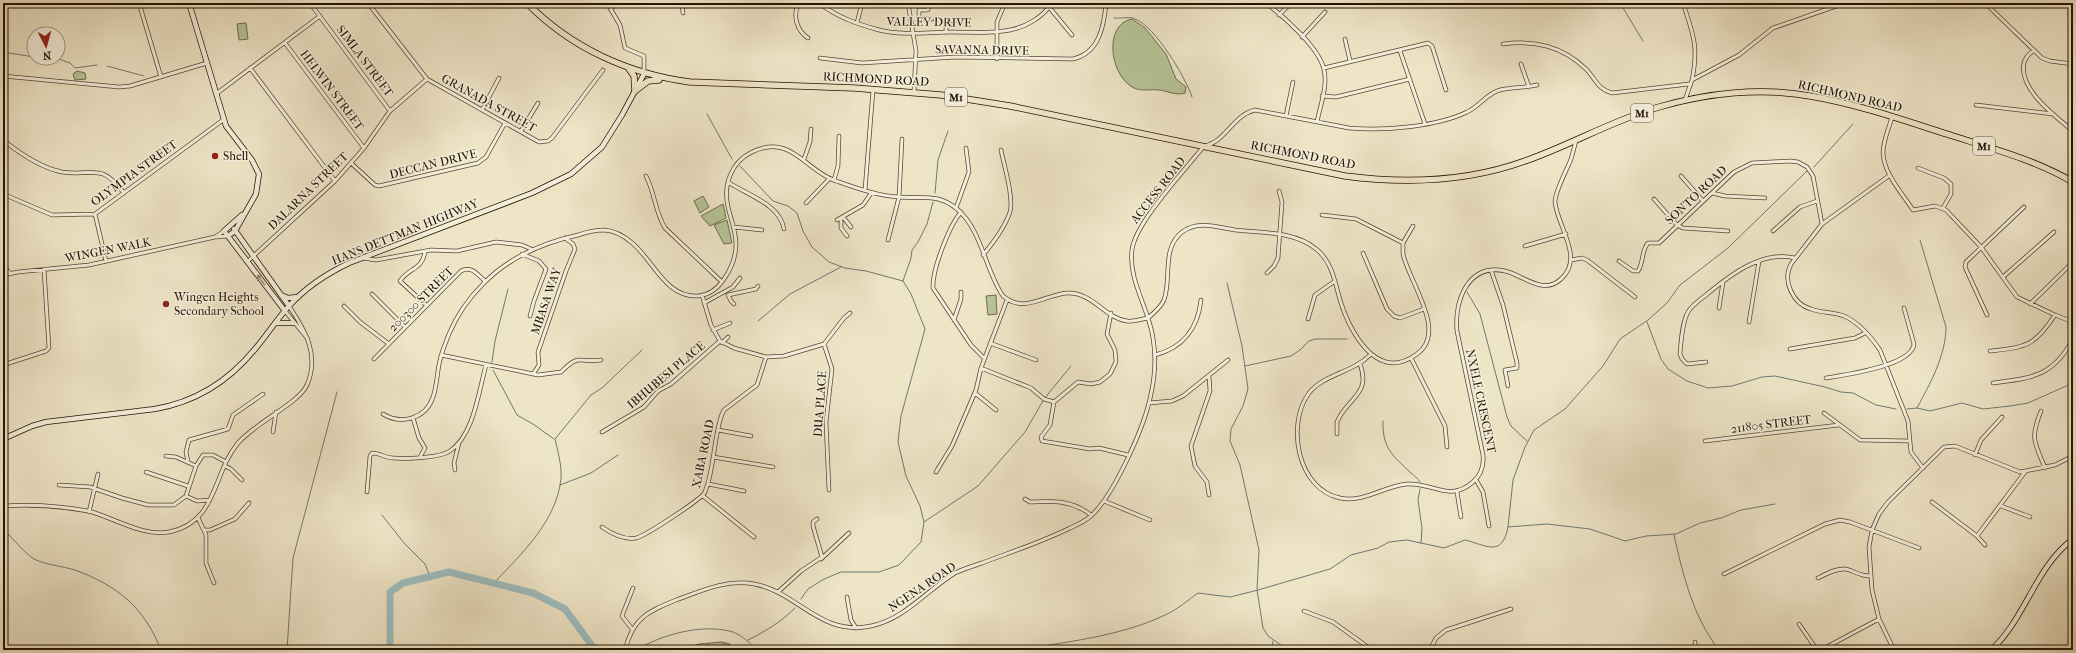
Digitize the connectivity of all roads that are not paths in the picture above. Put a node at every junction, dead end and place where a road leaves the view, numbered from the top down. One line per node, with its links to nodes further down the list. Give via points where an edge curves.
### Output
1 (139, 3): 55 (street)
2 (189, 3): 46 (street)
3 (310, 3): 27 (street, SIMLA STREET)
4 (368, 3): 57 (street, GRANADA STREET)
5 (527, 3): 50 (highway, RICHMOND ROAD / M1, via 573,41)
6 (607, 3): 23 (street)
7 (616, 3): 23 (street)
8 (682, 3): 25 (street)
9 (799, 3): 36 (street, via 796,12 797,23 801,32)
10 (819, 3): 30 (street, VALLEY DRIVE, via 838,16)
11 (862, 3): 30 (street)
12 (908, 3): 33 (street)
13 (928, 3): 28 (street, via 928,10 919,11 919,18)
14 (1005, 3): 32 (street, via 997,22)
15 (1052, 3): 22 (street, VALLEY DRIVE)
16 (1106, 3): 43 (street, SAVANNA DRIVE, via 1099,38 1091,50 1079,58)
17 (1266, 3): 26 (street)
18 (1291, 3): 26 (street)
19 (1682, 3): 60 (street, via 1695,38 1696,56)
20 (1845, 3): 60 (street, via 1773,28 1739,55)
21 (1985, 3): 40 (street)
22 (1049, 7): 32 (street, VALLEY DRIVE, via 1029,23); 34 (street)
23 (611, 9): 53 (street, via 620,25 625,48 644,56)
24 (1325, 12): 35 (street)
25 (683, 13)
26 (1280, 15): 35 (street)
27 (320, 16): 38 (street); 75 (street, SIMLA STREET)
28 (932, 19)
29 (960, 20): 31 (street, via 946,20)
30 (857, 23): 33 (street, VALLEY DRIVE, via 891,32)
31 (946, 32): 32 (street, VALLEY DRIVE); 33 (street, VALLEY DRIVE)
32 (997, 32): 43 (street)
33 (914, 33): 44 (street)
34 (1072, 35)
35 (1302, 37): 51 (street, via 1315,51)
36 (808, 38)
37 (1345, 39): 45 (street)
38 (285, 43): 49 (street); 91 (street, HELWIN STREET)
39 (1503, 44): 62 (street, via 1516,42 1557,49 1587,70 1602,89 1612,93)
40 (2033, 50): 48 (street, via 2050,61); 76 (street, via 2025,60 2024,72 2039,101)
41 (1400, 51): 45 (street); 58 (street); 66 (street, via 1428,43 1432,46)
42 (820, 58): 44 (street, SAVANNA DRIVE, via 862,63)
43 (997, 59): 44 (street, SAVANNA DRIVE, via 955,57)
44 (916, 60): 68 (street)
45 (1350, 61): 51 (street)
46 (207, 63): 55 (street); 69 (street)
47 (1521, 64): 64 (street)
48 (2073, 64)
49 (250, 68): 69 (street); 102 (street)
50 (628, 68): 53 (highway, RICHMOND ROAD / M1); 67 (highway, via 634,76)
51 (1324, 68): 70 (street)
52 (603, 70): 85 (street, GRANADA STREET, via 552,138 539,142)
53 (644, 74): 59 (highway, RICHMOND ROAD / M1); 67 (street, HANS DETTMAN HIGHWAY)
54 (3, 76): 55 (street, via 119,87)
55 (161, 77)
56 (499, 78): 74 (street)
57 (427, 79): 74 (street, GRANADA STREET); 75 (street, DALARNA STREET)
58 (1410, 79): 70 (street, via 1336,97); 82 (street)
59 (673, 80): 65 (highway, RICHMOND ROAD / M1); 67 (highway, via 652,80)
60 (1692, 80): 62 (street)
61 (1293, 82): 77 (street)
62 (1689, 84): 71 (street)
63 (1537, 85): 64 (street)
64 (1529, 87): 82 (street, via 1500,90 1468,112)
65 (874, 89): 68 (highway, RICHMOND ROAD / M1); 105 (street)
66 (1446, 90)
67 (635, 91): 155 (street, HANS DETTMAN HIGHWAY, via 602,147 571,174 532,193)
68 (914, 91): 90 (highway, RICHMOND ROAD / M1, via 1010,106)
69 (216, 94): 79 (street)
70 (1322, 96): 80 (street)
71 (1685, 101): 78 (highway, RICHMOND ROAD / M1, via 1723,95 1783,92 1811,96); 89 (highway, RICHMOND ROAD / M1, via 1635,115)
72 (538, 103): 85 (street)
73 (1976, 105): 76 (street)
74 (482, 110): 81 (street, GRANADA STREET)
75 (390, 111): 91 (street, DALARNA STREET)
76 (2053, 114): 84 (street)
77 (1286, 116): 80 (street); 90 (street, via 1250,111 1212,145)
78 (1892, 116): 99 (street, via 1883,152); 104 (highway, RICHMOND ROAD / M1, via 2028,160)
79 (224, 120): 108 (street, OLYMPIA STREET); 120 (street, via 228,130 252,160 259,174 256,194)
80 (1316, 122): 82 (street, via 1362,129)
81 (505, 123): 85 (street, GRANADA STREET); 95 (street, DECCAN DRIVE, via 486,157 478,163 379,186)
82 (1425, 124)
83 (811, 129): 94 (street)
84 (2073, 131)
85 (521, 132)
86 (839, 136): 101 (street, via 838,166)
87 (902, 139): 111 (street)
88 (3, 140): 108 (street, via 24,156 56,170 103,173 114,180)
89 (1576, 140): 90 (highway, RICHMOND ROAD / M1, via 1488,172 1398,181 1345,176); 140 (street, via 1556,198)
90 (1204, 146): 200 (street, ACCESS ROAD, via 1146,218 1135,237 1132,265)
91 (364, 148): 95 (street, DALARNA STREET)
92 (966, 148): 118 (street, via 968,172)
93 (1000, 150): 153 (street, via 1008,181 1010,210 995,239)
94 (804, 159): 100 (street); 103 (street, via 790,150 761,149 741,159)
95 (351, 163): 102 (street, DALARNA STREET)
96 (1918, 168): 119 (street, via 1944,178 1950,184 1951,194)
97 (646, 176): 173 (street, via 659,218 665,228)
98 (1681, 176): 114 (street)
99 (1890, 176): 119 (street, via 1913,210 1931,206); 126 (street)
100 (829, 179): 101 (street); 116 (street)
101 (834, 180): 105 (street)
102 (335, 181): 154 (street, DALARNA STREET)
103 (728, 182): 130 (street, via 726,200); 132 (street, via 772,208 782,219)
104 (2073, 182)
105 (864, 190): 107 (street)
106 (1279, 191): 139 (street, via 1282,202)
107 (872, 192): 111 (street); 124 (street, via 866,203)
108 (124, 193): 122 (street, OLYMPIA STREET)
109 (1712, 193): 112 (street); 114 (street, SONTO ROAD); 115 (street, SONTO ROAD, via 1744,165 1790,161 1803,164 1810,172)
110 (3, 194): 122 (street, OLYMPIA STREET, via 52,215)
111 (899, 197): 118 (street, via 936,198); 145 (street)
112 (1765, 198)
113 (1654, 199): 127 (street)
114 (1703, 201): 127 (street, SONTO ROAD)
115 (1817, 201): 126 (street, SONTO ROAD); 137 (street, via 1800,207)
116 (806, 203)
117 (2024, 207): 148 (street)
118 (956, 208): 121 (street)
119 (1943, 208): 148 (street)
120 (245, 212): 128 (street); 135 (street)
121 (961, 212): 153 (street, via 973,230); 202 (street, via 954,221 933,283 935,293)
122 (95, 214): 158 (street)
123 (1322, 215): 146 (street, via 1356,219)
124 (842, 218): 125 (street); 131 (street); 142 (street, via 841,228)
125 (837, 220)
126 (1822, 224): 156 (street)
127 (1677, 225): 136 (street, via 1690,229); 160 (street, SONTO ROAD, via 1659,243 1650,242 1646,246 1642,264 1637,272 1631,271)
128 (232, 226): 134 (street); 135 (street)
129 (1412, 226): 146 (street)
130 (734, 227): 133 (street); 173 (street, via 736,252 728,274)
131 (851, 227)
132 (784, 229)
133 (762, 230)
134 (224, 231): 141 (street); 143 (street, WINGEN WALK)
135 (235, 231): 141 (street); 154 (street)
136 (1728, 231)
137 (1773, 231)
138 (2054, 232): 169 (street)
139 (1280, 234): 167 (street, via 1278,260); 172 (street, via 1316,249 1328,263); 200 (street, via 1210,225 1188,228 1176,238 1171,247 1163,301)
140 (1566, 234): 147 (street); 157 (street)
141 (228, 236): 143 (street, WINGEN WALK); 159 (street)
142 (846, 236)
143 (215, 237): 158 (street, WINGEN WALK)
144 (565, 238): 149 (street); 180 (street, via 593,231 611,231 633,243 672,289 690,296); 236 (street, MBASA WAY, via 575,249 537,355 539,365)
145 (888, 240)
146 (1403, 244): 193 (street, via 1404,261)
147 (1525, 246)
148 (1981, 247): 169 (street); 197 (street, via 1967,259 1966,267)
149 (531, 249): 150 (street, via 522,245 496,242 457,251); 152 (street)
150 (425, 251): 155 (street, via 376,260); 188 (street, via 422,262 400,281)
151 (1364, 253): 193 (street, via 1390,313 1400,318)
152 (522, 254): 171 (street); 199 (street, via 539,260 546,269)
153 (983, 255): 183 (street, via 1000,292)
154 (253, 256): 159 (street, DALARNA STREET); 177 (street)
155 (362, 258): 181 (street, HANS DETTMAN HIGHWAY, via 321,278)
156 (1795, 258): 161 (street, via 1779,256); 210 (street, via 1788,269 1788,275 1789,286 1797,300 1810,309 1843,316)
157 (1571, 260): 165 (street, via 1565,276 1547,286 1506,271); 182 (street, via 1586,260)
158 (106, 261): 164 (street, WINGEN WALK)
159 (248, 261): 194 (street, one-way to 159)
160 (1619, 261)
161 (1759, 261): 174 (street); 203 (street)
162 (2073, 262): 187 (street)
163 (3, 266): 166 (street)
164 (44, 269): 166 (street, WINGEN WALK); 232 (street, via 49,348)
165 (1492, 270): 240 (street, via 1517,363 1517,368 1505,370); 281 (street, NXELE CRESCENT, via 1475,276 1467,283 1461,295 1456,317 1483,455 1482,468)
166 (10, 273): 168 (street, WINGEN WALK)
167 (1267, 273)
168 (3, 275)
169 (2003, 277): 187 (street, via 2017,297)
170 (740, 278): 179 (street, via 736,286)
171 (485, 281): 188 (street, 200300 STREET, via 472,270 464,269); 220 (street, via 462,309)
172 (1335, 281): 201 (street, via 1315,295); 222 (street, via 1346,314)
173 (722, 282): 180 (street, via 713,291)
174 (1722, 282): 191 (street); 230 (street, via 1692,306 1685,319 1680,344 1680,354 1687,364)
175 (758, 286): 179 (street, via 756,289)
176 (961, 292): 202 (street)
177 (280, 294): 181 (street); 189 (street)
178 (372, 294): 208 (street)
179 (726, 294): 185 (street); 186 (street)
180 (702, 295): 185 (street)
181 (298, 297): 189 (street, HANS DETTMAN HIGHWAY)
182 (1635, 298)
183 (1007, 300): 196 (street, via 1026,305 1055,295 1071,294 1093,300); 215 (street)
184 (1201, 300): 221 (street, via 1196,322 1188,337 1171,349)
185 (704, 303): 209 (street)
186 (734, 304)
187 (2030, 304): 198 (street)
188 (426, 305): 208 (street, 200300 STREET)
189 (289, 306): 194 (street, HANS DETTMAN HIGHWAY); 212 (street)
190 (344, 306): 216 (street)
191 (1719, 308)
192 (1904, 308): 234 (street, via 1914,344 1913,350)
193 (1424, 309): 225 (street, via 1430,334 1424,348)
194 (285, 311): 205 (street, HANS DETTMAN HIGHWAY); 206 (street)
195 (850, 313): 217 (street)
196 (1110, 313): 200 (street, via 1128,321); 243 (street, via 1107,334 1116,356 1112,370 1100,382 1076,383)
197 (1987, 315)
198 (2055, 315): 204 (street); 219 (street, via 2042,334 2032,342 2018,348)
199 (530, 316)
200 (1148, 318): 221 (street, NGENA ROAD)
201 (1308, 319)
202 (954, 320): 224 (street, via 974,350)
203 (1749, 322)
204 (2073, 322)
205 (276, 323): 206 (street); 258 (street, HANS DETTMAN HIGHWAY, via 255,350 224,380 190,400 156,410 46,422)
206 (294, 323): 212 (street)
207 (730, 323): 209 (street)
208 (405, 327): 216 (street, 200300 STREET)
209 (713, 330): 214 (street)
210 (1865, 333): 218 (street, via 1855,338); 234 (street, via 1880,350)
211 (728, 337): 214 (street, IBHUBESI PLACE)
212 (308, 338): 247 (street, via 312,358 307,385 294,400)
213 (2073, 338): 239 (street, via 2050,368 2028,378)
214 (721, 342): 223 (street); 255 (street, IBHUBESI PLACE, via 671,384 658,391 644,407)
215 (990, 343): 224 (street); 228 (street)
216 (389, 344): 226 (street, 200300 STREET)
217 (824, 344): 223 (street, via 784,356); 286 (street, DUA PLACE, via 832,368 826,422)
218 (1790, 348)
219 (1990, 351)
220 (441, 355): 233 (street); 251 (street, via 433,397 427,408)
221 (1155, 355): 244 (street, NGENA ROAD)
222 (1370, 355): 225 (street, via 1390,363 1403,362); 231 (street)
223 (766, 358): 253 (street, XABA ROAD, via 759,383 724,410)
224 (984, 358): 235 (street)
225 (1411, 358): 262 (street, via 1445,426)
226 (374, 359)
227 (601, 360): 236 (street, via 578,360 569,363 561,372)
228 (1036, 360)
229 (1228, 360): 237 (street)
230 (1706, 362)
231 (1360, 364): 256 (street, via 1364,375 1363,385 1340,416); 289 (street, via 1319,383 1302,404 1300,454 1305,472 1310,479 1321,490 1339,498 1362,498 1393,487 1411,484 1444,492)
232 (3, 365)
233 (486, 365): 236 (street); 261 (street, via 476,406)
234 (1886, 366): 238 (street); 260 (street, via 1908,421)
235 (981, 368): 241 (street); 243 (street, via 1031,388 1044,399)
236 (533, 374)
237 (1209, 376): 244 (street, via 1177,399); 290 (street, via 1210,391 1191,446 1195,466 1207,482)
238 (1826, 378)
239 (1993, 383)
240 (1508, 386)
241 (975, 393): 245 (street); 277 (street, via 952,446)
242 (263, 394): 269 (street, via 234,415 228,429 188,441)
243 (1054, 402): 263 (street, via 1050,426 1041,437 1041,441 1090,449 1099,448)
244 (1149, 403): 263 (street, NGENA ROAD)
245 (996, 410)
246 (2041, 411): 274 (street, via 2033,433)
247 (276, 412): 254 (street); 270 (street, via 245,435)
248 (1824, 413): 252 (street)
249 (383, 414): 251 (street, via 394,419)
250 (2002, 417): 264 (street, via 1981,440)
251 (413, 418): 266 (street, via 425,448)
252 (1839, 425): 259 (street, 211805 STREET); 260 (street, via 1860,440)
253 (718, 430): 257 (street); 268 (street, XABA ROAD)
254 (273, 432)
255 (602, 432)
256 (1337, 434)
257 (751, 436)
258 (3, 440)
259 (1705, 441)
260 (1909, 441): 273 (street, via 1912,456)
261 (459, 443): 266 (street, via 444,454); 275 (street, via 454,463)
262 (1447, 447)
263 (1128, 455): 295 (street, NGENA ROAD, via 1118,480 1112,485)
264 (1976, 455): 273 (street, via 1951,446 1944,447); 278 (street, via 2016,471)
265 (166, 456): 269 (street)
266 (420, 456): 288 (street, via 394,458 372,453)
267 (2073, 456): 274 (street)
268 (713, 457): 272 (street); 282 (street, XABA ROAD)
269 (188, 462): 271 (street)
270 (226, 464): 271 (street, via 207,454 201,457); 280 (street); 294 (street)
271 (196, 466): 284 (street)
272 (773, 467)
273 (1923, 468): 310 (street, via 1882,509)
274 (2045, 468): 278 (street)
275 (456, 470)
276 (146, 472): 284 (street)
277 (936, 472)
278 (2025, 472): 299 (street)
279 (98, 474): 285 (street)
280 (242, 480)
281 (1476, 480): 289 (street); 307 (street, via 1483,492)
282 (708, 484): 287 (street); 292 (street, XABA ROAD)
283 (59, 485): 285 (street)
284 (188, 486): 291 (street)
285 (93, 488): 291 (street, via 153,506 174,505); 300 (street)
286 (829, 490)
287 (744, 491)
288 (367, 492)
289 (1457, 492): 302 (street)
290 (1209, 494)
291 (186, 496): 294 (street, via 197,501)
292 (703, 496): 308 (street, XABA ROAD, via 637,538 618,536); 313 (street)
293 (1025, 498): 301 (street, via 1030,502 1073,504)
294 (210, 500): 304 (street)
295 (1104, 501): 301 (street, NGENA ROAD); 306 (street)
296 (1932, 502): 312 (street)
297 (249, 503): 309 (street, via 235,519)
298 (3, 506): 300 (street, via 46,506)
299 (2001, 506): 303 (street); 312 (street)
300 (89, 512): 304 (street, via 156,532 177,530)
301 (1091, 516): 329 (street, NGENA ROAD, via 1065,531 956,573 895,617 879,624)
302 (1461, 517)
303 (2030, 517)
304 (198, 518): 309 (street)
305 (817, 519): 317 (street, via 813,526 822,553)
306 (1150, 520)
307 (1489, 526)
308 (602, 527)
309 (205, 530): 321 (street, via 206,563)
310 (1872, 530): 316 (street); 318 (street, via 1845,520 1825,524); 319 (street, via 1869,547)
311 (849, 533): 317 (street)
312 (1976, 536): 315 (street)
313 (754, 537)
314 (2073, 539): 332 (street, via 2052,561)
315 (1985, 545)
316 (1919, 548)
317 (820, 560): 323 (street, via 801,571)
318 (1724, 574)
319 (1870, 576): 320 (street, via 1844,569); 327 (street)
320 (1818, 578)
321 (214, 583)
322 (633, 588): 330 (street, via 622,616)
323 (778, 592): 329 (street, NGENA ROAD, via 819,619); 330 (street, NGENA ROAD, via 754,584 724,584 648,612)
324 (847, 597): 329 (street, via 851,620)
325 (1512, 609): 335 (street, via 1446,630 1436,638)
326 (1304, 611): 334 (street, via 1333,622)
327 (1879, 619): 338 (street); 339 (street)
328 (1799, 624): 337 (street)
329 (856, 628)
330 (632, 630): 333 (street, NGENA ROAD)
331 (1695, 642): 336 (street)
332 (1997, 644): 340 (street); 341 (street)
333 (625, 650)
334 (1372, 650)
335 (1430, 650)
336 (1695, 650)
337 (1816, 650)
338 (1821, 650)
339 (1894, 650)
340 (1991, 650)
341 (2002, 650)

